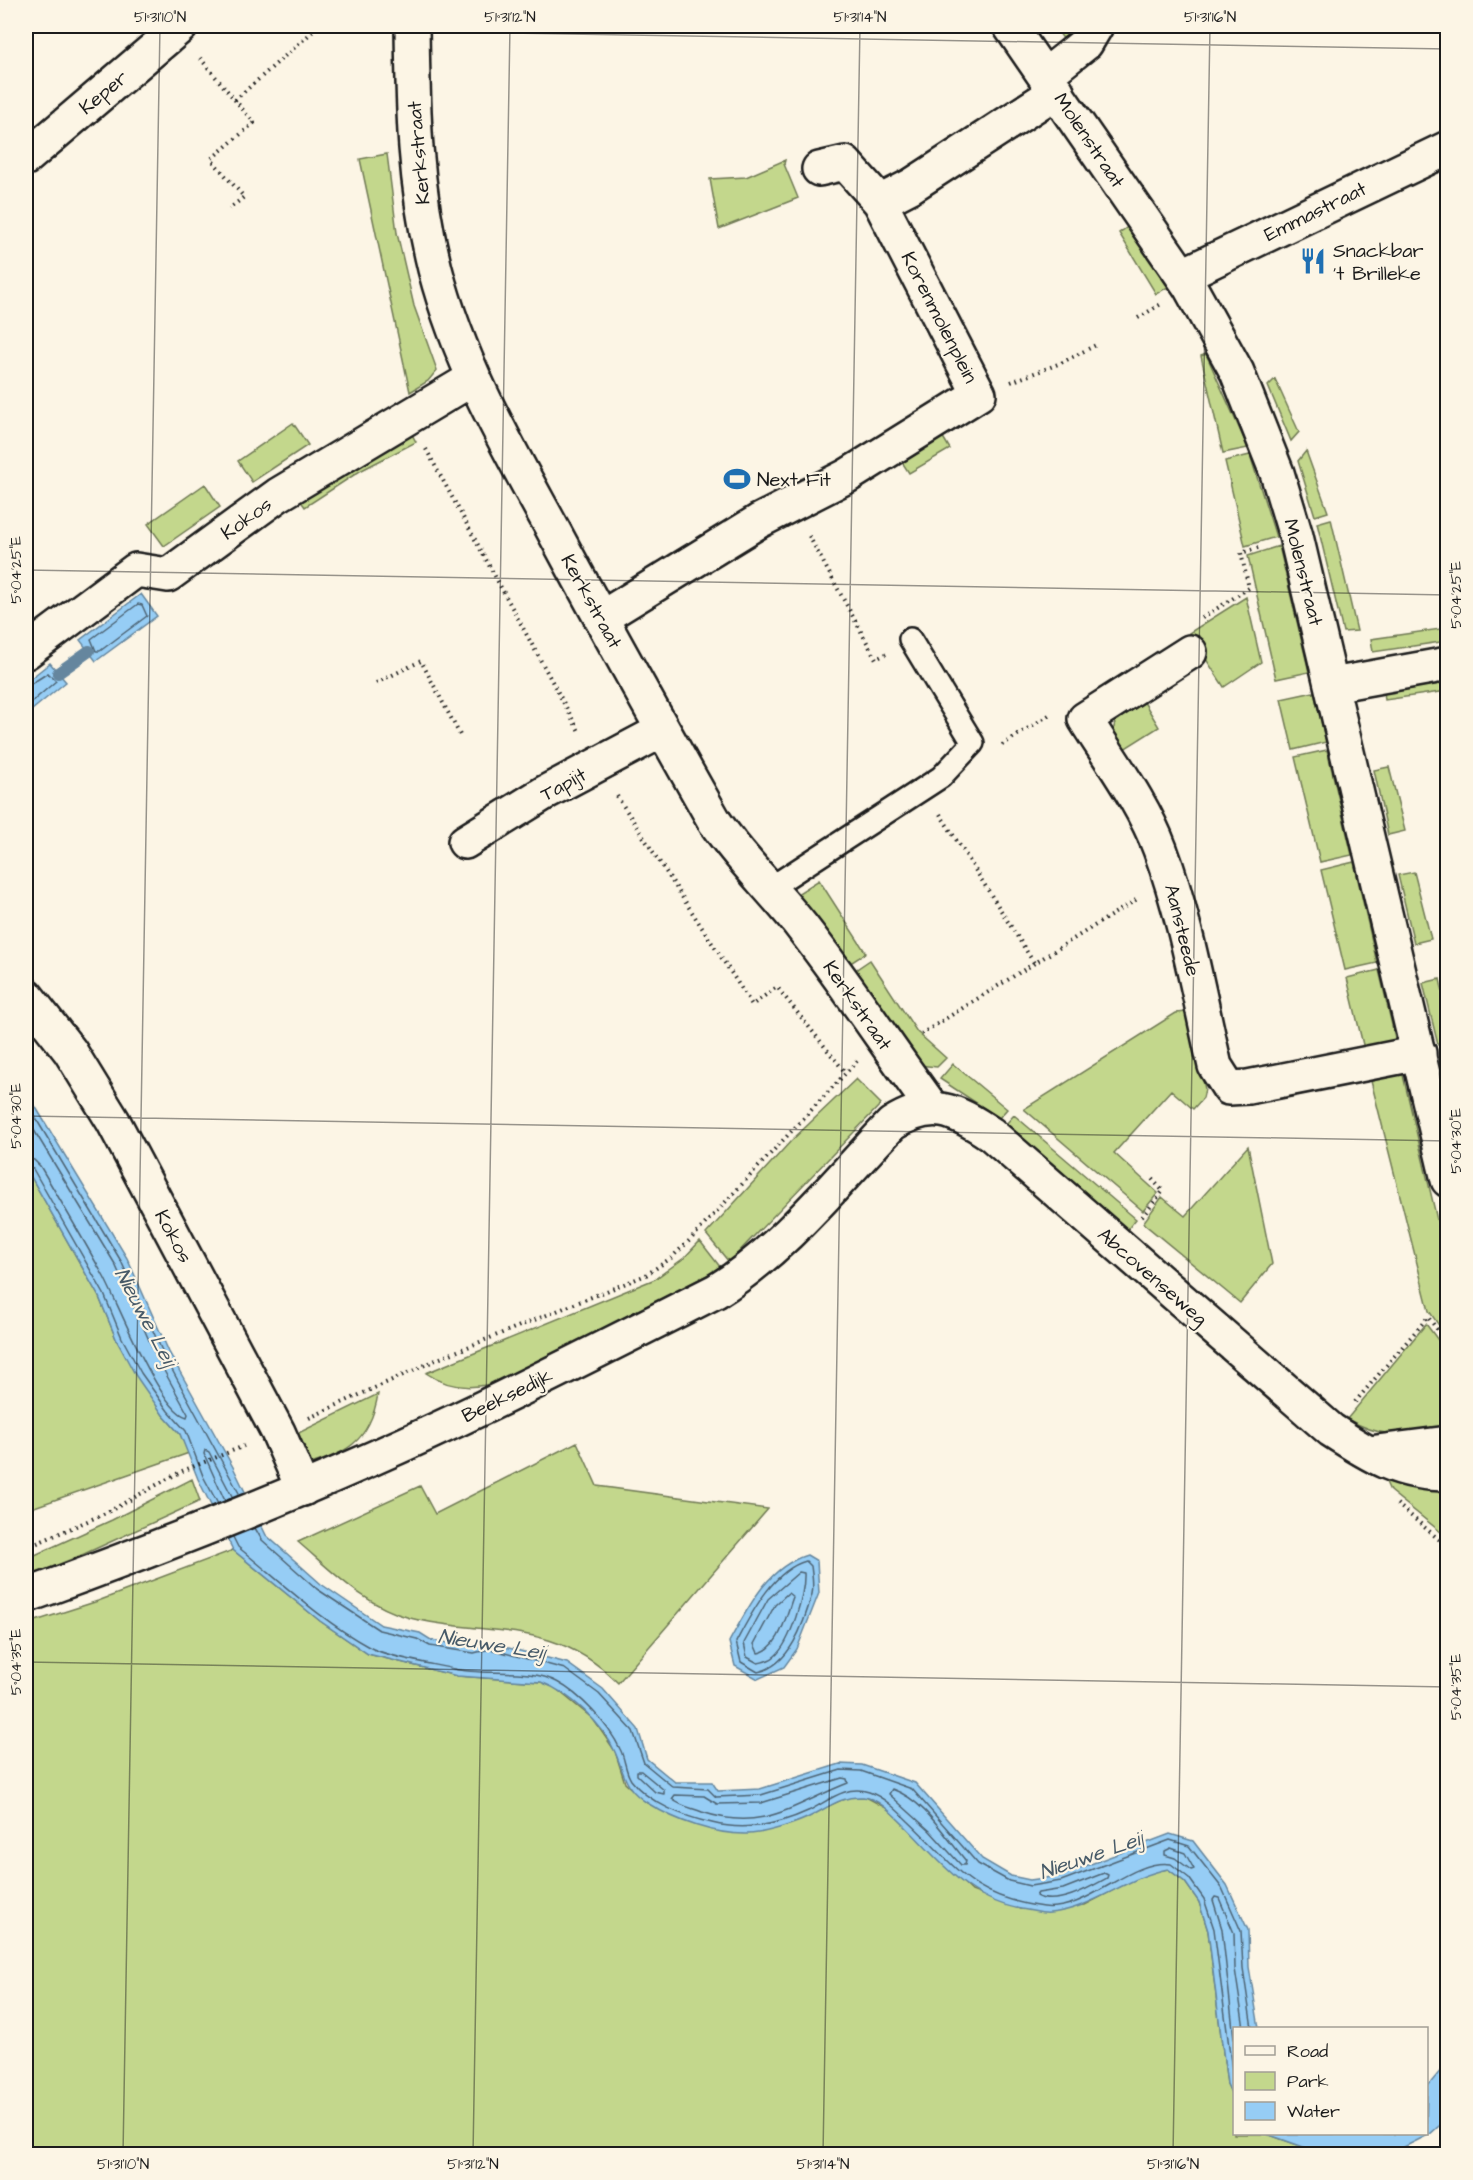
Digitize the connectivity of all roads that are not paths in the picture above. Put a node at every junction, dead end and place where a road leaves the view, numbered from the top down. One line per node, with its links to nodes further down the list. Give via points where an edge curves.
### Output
1 (412, 26): 11 (street, Kerkstraat, via 413,134 420,196 435,268)
2 (1010, 26): 5 (street, Molenstraat)
3 (1096, 26): 5 (street)
4 (179, 27): 7 (street, Keper)
5 (1052, 83): 9 (street, via 910,186); 10 (street, Molenstraat)
6 (1448, 148): 10 (street, Emmastraat)
7 (26, 158)
8 (819, 169): 9 (street, Korenmolenplein, via 845,163)
9 (880, 202): 12 (street, Korenmolenplein, via 979,394 848,476 791,504)
10 (1183, 275): 17 (street, Molenstraat, via 1237,372 1277,473)
11 (472, 379): 12 (street, Kerkstraat); 14 (street, Kokos, via 278,495 168,575 136,570)
12 (601, 618): 18 (street, Kerkstraat)
13 (910, 639): 20 (lane, via 973,743 941,777)
14 (26, 652)
15 (1190, 652): 22 (street, Aansteede, via 1085,719 1142,811 1160,848 1215,1066 1229,1088 1248,1087)
16 (1448, 664): 17 (street)
17 (1332, 685): 22 (street, Molenstraat)
18 (663, 730): 19 (street, Tapijt, via 546,792); 20 (street, Kerkstraat, via 715,822 739,856)
19 (465, 842)
20 (770, 888): 23 (street, Kerkstraat, via 810,937)
21 (26, 995): 28 (street, Kokos, via 70,1051 113,1121)
22 (1419, 1053): 24 (street, Molenstraat)
23 (933, 1109): 26 (street, Abcovenseweg, via 964,1116 991,1134 1331,1430); 28 (street, Beeksedijk, via 909,1113 892,1124 775,1245 716,1291 483,1408)
24 (1448, 1180)
25 (1448, 1443): 26 (street)
26 (1369, 1453): 27 (street, Abcovenseweg, via 1411,1472)
27 (1448, 1474)
28 (303, 1489): 29 (street, Beeksedijk)
29 (26, 1596)

